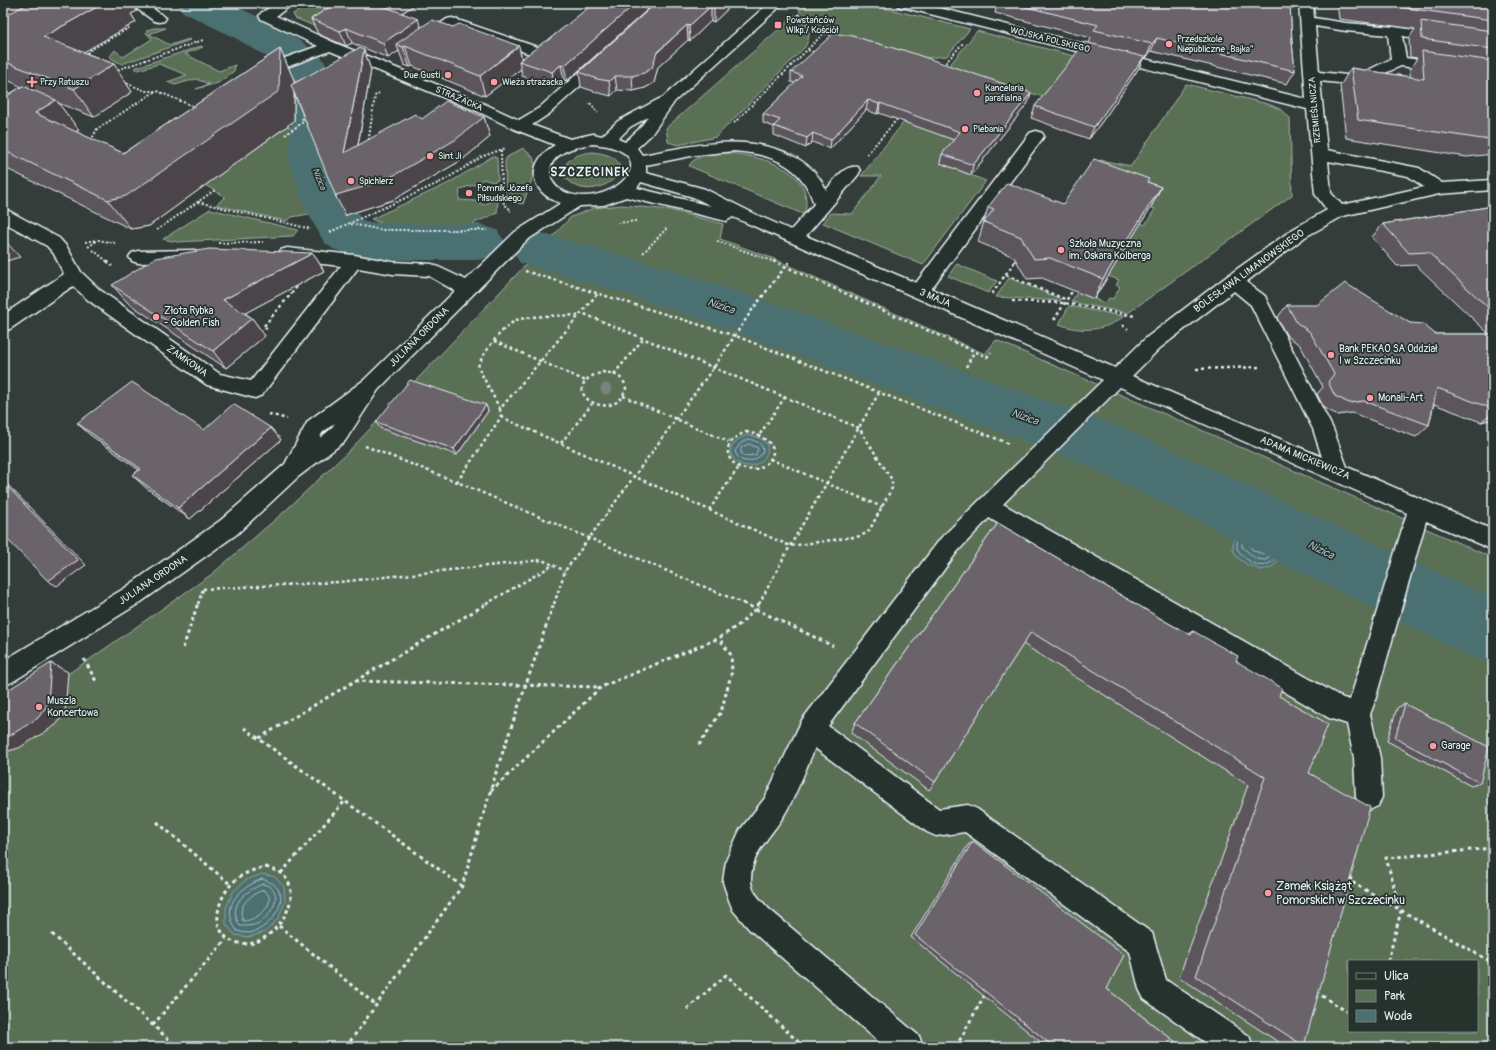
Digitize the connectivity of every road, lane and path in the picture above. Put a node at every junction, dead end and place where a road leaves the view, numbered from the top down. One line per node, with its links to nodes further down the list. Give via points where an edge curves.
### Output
1 (287, 3): 14 (street, STRAŻACKA, via 266,16)
2 (778, 3): 30 (street)
3 (903, 3): 31 (street, WOJSKA POLSKIEGO)
4 (1306, 3): 7 (street, RZEMIEŚLNICZA)
5 (149, 11): 20 (path, via 90,50)
6 (794, 12): 9 (path, via 805,18 813,30)
7 (1307, 21): 8 (street); 26 (street, RZEMIEŚLNICZA)
8 (1394, 31): 13 (street); 21 (street)
9 (824, 33): 10 (path); 17 (path)
10 (839, 36)
11 (966, 39): 22 (path)
12 (204, 40): 24 (path)
13 (1493, 45)
14 (330, 46): 23 (street); 36 (street, STRAŻACKA, via 392,64)
15 (615, 48): 36 (street, via 544,111)
16 (414, 49): 18 (street, via 452,22)
17 (808, 50): 19 (path); 35 (path)
18 (535, 51)
19 (820, 55)
20 (82, 59)
21 (1399, 61): 25 (street); 26 (street, via 1358,81)
22 (939, 70)
23 (260, 72)
24 (109, 73)
25 (1493, 75)
26 (1312, 76): 31 (street, RZEMIEŚLNICZA)
27 (118, 80): 28 (path, via 146,91)
28 (157, 91): 32 (path); 40 (path, via 97,129)
29 (381, 92): 42 (path, via 375,96)
30 (670, 98): 39 (street, via 624,124); 43 (street, via 645,132)
31 (1314, 106): 44 (street, RZEMIEŚLNICZA)
32 (195, 107)
33 (304, 110): 37 (path, via 302,123)
34 (902, 114): 47 (path)
35 (733, 125)
36 (520, 126): 41 (street, STRAŻACKA); 45 (street, STRAŻACKA)
37 (285, 135)
38 (1036, 136): 83 (street)
39 (607, 140): 41 (street, via 594,139); 43 (street)
40 (90, 143)
41 (568, 144): 45 (street)
42 (367, 147)
43 (628, 148): 46 (street, via 635,154)
44 (1319, 154): 49 (street, via 1413,172); 56 (street, RZEMIEŚLNICZA, via 1323,194)
45 (550, 156): 51 (street, via 542,174 544,183)
46 (639, 169): 52 (street, via 633,184); 55 (street, via 710,147 733,145 763,150 782,156 806,172 815,184); 59 (street, 3 MAJA, via 699,192)
47 (852, 171): 55 (street)
48 (1493, 184): 49 (street, BOLESŁAWA LIMANOWSKIEGO)
49 (1439, 189): 56 (street, BOLESŁAWA LIMANOWSKIEGO)
50 (215, 190): 54 (path)
51 (551, 191): 53 (street); 67 (street)
52 (625, 191): 53 (street, via 610,198); 59 (street, 3 MAJA)
53 (576, 201): 67 (street)
54 (198, 202): 64 (path); 73 (path, via 135,246)
55 (823, 204): 68 (street)
56 (1338, 211): 80 (street, BOLESŁAWA LIMANOWSKIEGO, via 1299,233)
57 (3, 215): 77 (street, via 53,242)
58 (507, 217): 62 (path, via 511,210 504,204 502,196 501,150 483,156 443,180)
59 (753, 220): 68 (street, 3 MAJA)
60 (638, 221): 61 (path)
61 (615, 223)
62 (350, 224): 65 (path, via 383,230); 66 (path)
63 (668, 226): 71 (path)
64 (315, 230)
65 (492, 230)
66 (333, 231)
67 (521, 236): 81 (street, JULIANA ORDONA)
68 (794, 238): 83 (street, 3 MAJA)
69 (710, 239): 75 (path)
70 (271, 254): 76 (street, via 317,257)
71 (643, 254)
72 (208, 255): 73 (street)
73 (138, 257)
74 (1018, 258): 79 (path)
75 (786, 267): 94 (path, via 752,310); 98 (path)
76 (349, 268): 77 (street, ZAMKOWA, via 255,390 214,380 94,296); 81 (street, via 394,268 421,281); 93 (path, via 312,269 263,327)
77 (70, 269): 91 (street)
78 (523, 270): 84 (path)
79 (1006, 275): 85 (path); 86 (path)
80 (1232, 282): 100 (street, via 1258,301); 105 (street, BOLESŁAWA LIMANOWSKIEGO, via 1153,343)
81 (468, 289): 142 (street, JULIANA ORDONA, via 371,385 338,435 291,471 229,527 139,591)
82 (1073, 290): 86 (path)
83 (919, 292): 105 (street, 3 MAJA)
84 (598, 293): 89 (path); 94 (path)
85 (990, 297)
86 (1067, 300): 88 (path)
87 (1012, 301): 88 (path)
88 (1064, 303): 90 (path); 92 (path)
89 (581, 314): 95 (path); 96 (path, via 519,319 511,323); 99 (path)
90 (1135, 316)
91 (3, 324)
92 (1052, 325)
93 (270, 331)
94 (736, 336): 101 (path); 107 (path)
95 (644, 339): 101 (path); 104 (path)
96 (494, 341): 99 (path); 111 (path, via 479,359 478,367)
97 (994, 349): 98 (path, via 987,357)
98 (974, 352): 102 (path)
99 (541, 361): 106 (path); 111 (path)
100 (1290, 366): 103 (path); 124 (street, via 1323,429)
101 (714, 367): 109 (path); 115 (path)
102 (966, 368)
103 (1196, 370)
104 (614, 374): 106 (path, via 602,372); 108 (path, via 625,383 625,392)
105 (1116, 377): 121 (street, BOLESŁAWA LIMANOWSKIEGO); 124 (street, ADAMA MICKIEWICZA)
106 (586, 381): 110 (path, via 582,391)
107 (879, 393): 116 (path); 121 (path)
108 (622, 396): 110 (path, via 609,405); 115 (path)
109 (785, 396): 116 (path); 117 (path)
110 (592, 404): 120 (path)
111 (500, 409): 113 (path)
112 (268, 414): 114 (path)
113 (501, 417): 120 (path); 126 (path)
114 (289, 419)
115 (676, 420): 118 (path); 125 (path)
116 (859, 428): 127 (path); 129 (path, via 892,480 892,488)
117 (760, 434): 118 (path, via 739,434); 122 (path, via 769,440 771,445)
118 (729, 442): 123 (path, via 726,451 730,460)
119 (358, 443): 126 (path)
120 (561, 443): 125 (path)
121 (1043, 450): 128 (street, BOLESŁAWA LIMANOWSKIEGO)
122 (770, 459): 123 (path, via 757,469); 127 (path)
123 (738, 467): 131 (path)
124 (1338, 473): 130 (street, ADAMA MICKIEWICZA)
125 (636, 476): 131 (path); 132 (path)
126 (457, 482): 132 (path)
127 (827, 484): 129 (path); 134 (path)
128 (987, 506): 140 (street, BOLESŁAWA LIMANOWSKIEGO, via 949,544); 147 (street, via 1338,709)
129 (882, 507): 134 (path, via 869,531 861,536)
130 (1419, 508): 133 (street, ADAMA MICKIEWICZA); 147 (street, via 1362,704)
131 (709, 510): 134 (path)
132 (590, 538): 136 (path); 137 (path)
133 (1493, 540)
134 (790, 546): 137 (path)
135 (553, 565): 136 (path); 139 (path, via 542,560 339,582 203,589); 143 (path)
136 (565, 571): 145 (path)
137 (756, 608): 138 (path, via 740,624); 140 (path)
138 (719, 638): 146 (path); 151 (path, via 731,654 732,670 721,712)
139 (183, 648)
140 (862, 661): 149 (street, BOLESŁAWA LIMANOWSKIEGO)
141 (89, 668): 144 (path)
142 (3, 674)
143 (355, 681): 145 (path); 150 (path)
144 (97, 683)
145 (526, 686): 146 (path); 152 (path)
146 (601, 687): 152 (path)
147 (1357, 711): 153 (street, via 1366,758)
148 (244, 728): 150 (path)
149 (811, 729): 176 (street, BOLESŁAWA LIMANOWSKIEGO, via 774,807 750,840 740,861 738,882 741,894 759,919); 178 (street, via 936,823 968,818 1142,943 1154,988)
150 (259, 738): 154 (path)
151 (699, 745)
152 (491, 791): 160 (path)
153 (1369, 797)
154 (345, 801): 157 (path); 160 (path)
155 (157, 822): 159 (path)
156 (1493, 848): 161 (path, via 1386,858)
157 (282, 873): 159 (path, via 266,867 257,868 238,878); 162 (path, via 287,879 291,896 290,906)
158 (1351, 874): 161 (path, via 1350,881)
159 (231, 885): 164 (path, via 220,904 218,914 218,924)
160 (462, 886): 169 (path)
161 (1401, 910): 165 (path); 166 (path)
162 (279, 926): 164 (path, via 271,934 252,944 242,944); 169 (path)
163 (52, 934): 172 (path)
164 (226, 938): 172 (path)
165 (1388, 960)
166 (1493, 963)
167 (984, 996): 177 (path)
168 (1312, 998): 171 (path, via 1314,991)
169 (376, 1004): 174 (path)
170 (687, 1009): 175 (path, via 726,974)
171 (1348, 1012)
172 (153, 1026): 173 (path)
173 (177, 1047)
174 (346, 1047)
175 (804, 1047)
176 (908, 1047)
177 (956, 1047)
178 (1238, 1047)

